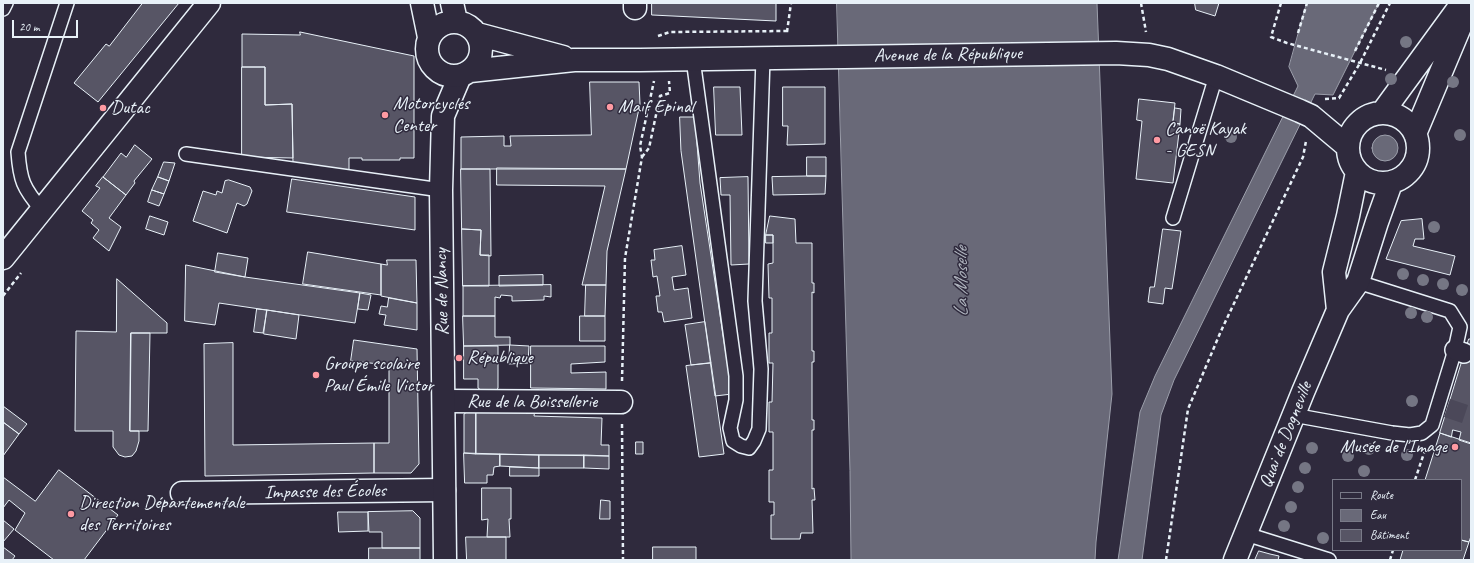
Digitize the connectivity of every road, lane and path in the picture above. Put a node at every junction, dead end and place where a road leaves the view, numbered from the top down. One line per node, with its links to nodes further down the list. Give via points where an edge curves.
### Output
1 (6, 3): 13 (lane)
2 (67, 3): 41 (lane, via 18,152 20,176 28,193)
3 (209, 3): 41 (main road)
4 (422, 3): 19 (main road)
5 (791, 3): 17 (path, via 787,31 670,32)
6 (1141, 3): 18 (path)
7 (1281, 3): 25 (path, via 1271,37)
8 (1307, 3): 15 (path)
9 (1379, 3): 20 (path)
10 (1390, 3): 25 (path)
11 (1463, 3): 31 (main road)
12 (1470, 3): 34 (main road)
13 (3, 10)
14 (454, 12): 16 (main road); 19 (main road, via 448,22 434,30)
15 (1298, 33)
16 (477, 34): 23 (main road, Avenue de la République); 27 (main road, via 481,54 476,65)
17 (655, 37)
18 (1147, 37)
19 (429, 38): 27 (main road, via 426,46 427,55 436,70 452,76)
20 (1355, 51)
21 (763, 58): 22 (main road, Avenue de la République); 22 (lane, via 755,300 761,369 759,429 749,448 733,441 730,428 736,400 736,376); 28 (main road, Avenue de la République, via 1116,53 1168,59)
22 (693, 59): 24 (main road, Avenue de la République)
23 (574, 60): 24 (main road, Avenue de la République); 27 (main road, Avenue de la République)
24 (668, 60): 37 (path, via 670,93 660,96 649,148)
25 (1360, 63): 26 (path); 30 (path)
26 (1390, 71)
27 (465, 74): 40 (main road, Rue de Nancy, via 443,116)
28 (1216, 76): 32 (main road, Avenue de la République); 42 (lane)
29 (654, 79): 37 (path, via 640,146)
30 (1339, 98)
31 (1382, 113): 33 (main road, via 1374,114); 34 (main road, via 1402,119)
32 (1306, 114): 33 (main road, Avenue de la République); 35 (main road, Avenue de la République); 56 (path, via 1303,157 1221,331 1188,409)
33 (1359, 123): 35 (main road, via 1351,134)
34 (1415, 134): 39 (main road, via 1418,154 1415,164 1409,173)
35 (1348, 147): 38 (main road, via 1348,156)
36 (186, 154): 40 (lane)
37 (642, 157): 47 (path, via 625,258)
38 (1357, 172): 39 (main road, via 1373,182); 45 (main road, Quai de Dogneville, via 1334,272)
39 (1391, 183): 44 (main road, Quai de Dogneville)
40 (441, 190): 46 (main road, Rue de Nancy)
41 (42, 210): 43 (main road)
42 (1173, 218)
43 (3, 258)
44 (1358, 282): 45 (main road, Quai de Dogneville); 49 (lane, via 1450,311 1460,327 1460,352 1443,407)
45 (1338, 310): 48 (main road, Quai de Dogneville)
46 (444, 401): 47 (main road, Rue de la Boissellerie); 51 (main road, Rue de Nancy)
47 (621, 402): 55 (path)
48 (1294, 415): 49 (lane, via 1410,435 1422,433); 53 (main road, Quai de Dogneville)
49 (1432, 425): 50 (path)
50 (1415, 479)
51 (444, 490): 52 (main road, Impasse des Écoles); 54 (main road, Rue de Nancy)
52 (182, 493)
53 (1246, 534): 57 (main road, Quai de Dogneville); 58 (lane)
54 (445, 560)
55 (623, 560)
56 (1166, 560)
57 (1235, 560)
58 (1329, 560)

